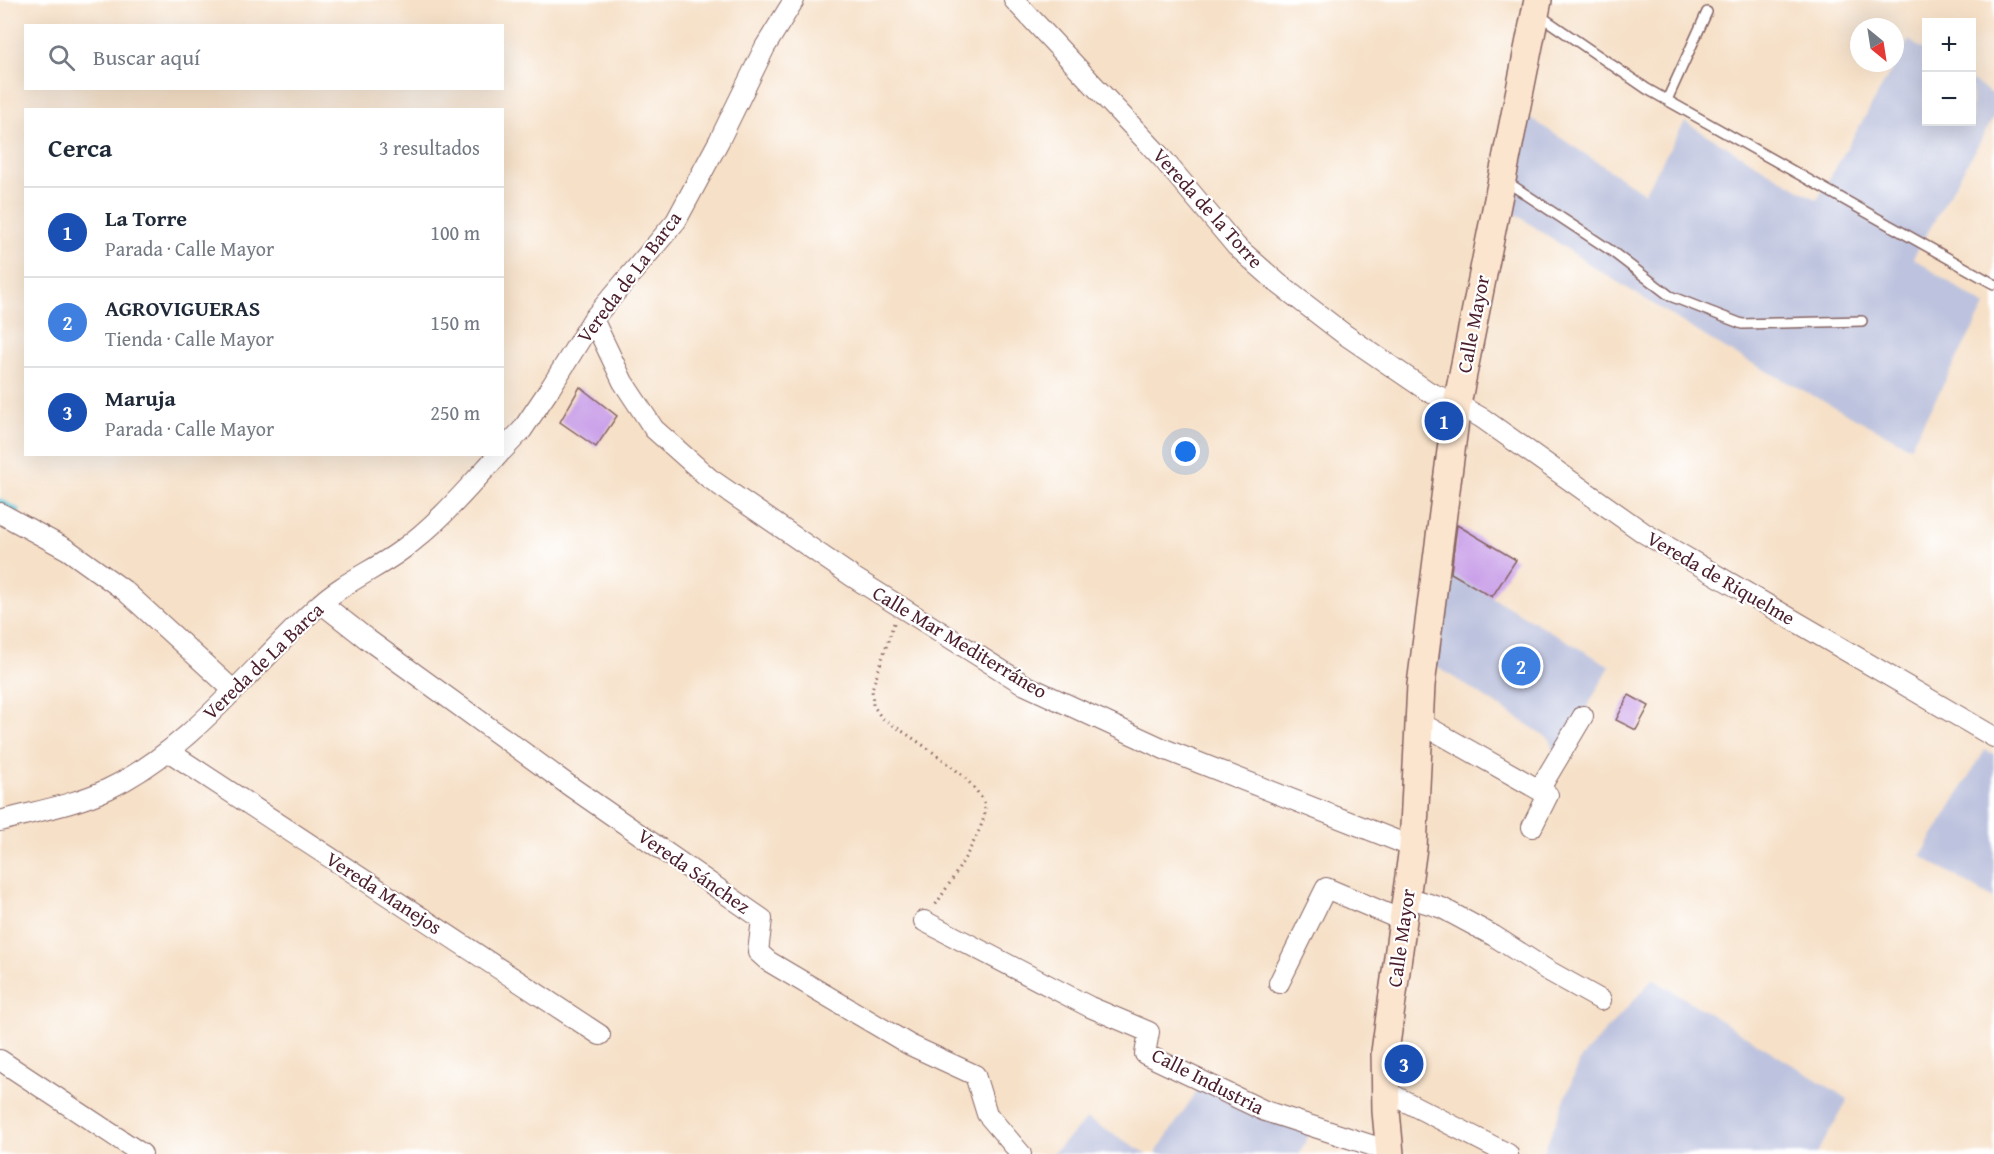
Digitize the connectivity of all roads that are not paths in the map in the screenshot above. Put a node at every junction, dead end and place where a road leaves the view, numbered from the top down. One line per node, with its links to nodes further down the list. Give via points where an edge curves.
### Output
1 (794, 0): 8 (street, Vereda de La Barca, via 765,47 676,221)
2 (1014, 0): 10 (street, Vereda de la Torre, via 1162,158 1236,246 1344,334 1429,392)
3 (1537, 6): 5 (lane); 6 (main road, Calle Mayor)
4 (1707, 12): 5 (lane)
5 (1666, 100): 7 (lane)
6 (1503, 179): 9 (lane, via 1610,250 1670,296 1742,324); 10 (main road, Calle Mayor)
7 (1994, 284)
8 (593, 319): 11 (street, Vereda de La Barca, via 522,430); 23 (street, Calle Mar Mediterráneo, via 623,382 654,429 709,478 901,608 1025,685 1164,749)
9 (1862, 321)
10 (1457, 404): 17 (main road, Calle Mayor); 18 (street, Vereda de Riquelme, via 1644,533)
11 (504, 449)
12 (497, 456): 14 (street, Vereda de La Barca, via 442,516 399,552)
13 (0, 513): 15 (street, via 68,550 125,591)
14 (321, 603): 15 (street, Vereda de La Barca); 33 (street, Vereda Sánchez, via 557,777 754,912 762,919 758,951 768,961 910,1045 975,1075 987,1114)
15 (233, 690): 19 (street, Vereda de La Barca)
16 (1582, 716): 20 (street)
17 (1419, 722): 20 (street); 23 (main road, Calle Mayor)
18 (1994, 737)
19 (168, 752): 21 (street, Vereda de La Barca, via 108,789 54,809); 28 (street, Vereda Manejos)
20 (1539, 789): 22 (street, via 1548,795)
21 (0, 821)
22 (1532, 827)
23 (1413, 847): 24 (main road, Calle Mayor)
24 (1405, 909): 26 (street, via 1326,888); 27 (street, via 1442,908); 30 (main road, Calle Mayor, via 1385,1052)
25 (924, 921): 31 (street, Calle Industria, via 1090,1007 1149,1032 1145,1054 1265,1111)
26 (1279, 983)
27 (1601, 1000)
28 (600, 1035)
29 (0, 1060): 32 (street)
30 (1385, 1091): 31 (main road, Calle Mayor); 34 (street)
31 (1389, 1152)
32 (142, 1154)
33 (1021, 1154)
34 (1508, 1154)

